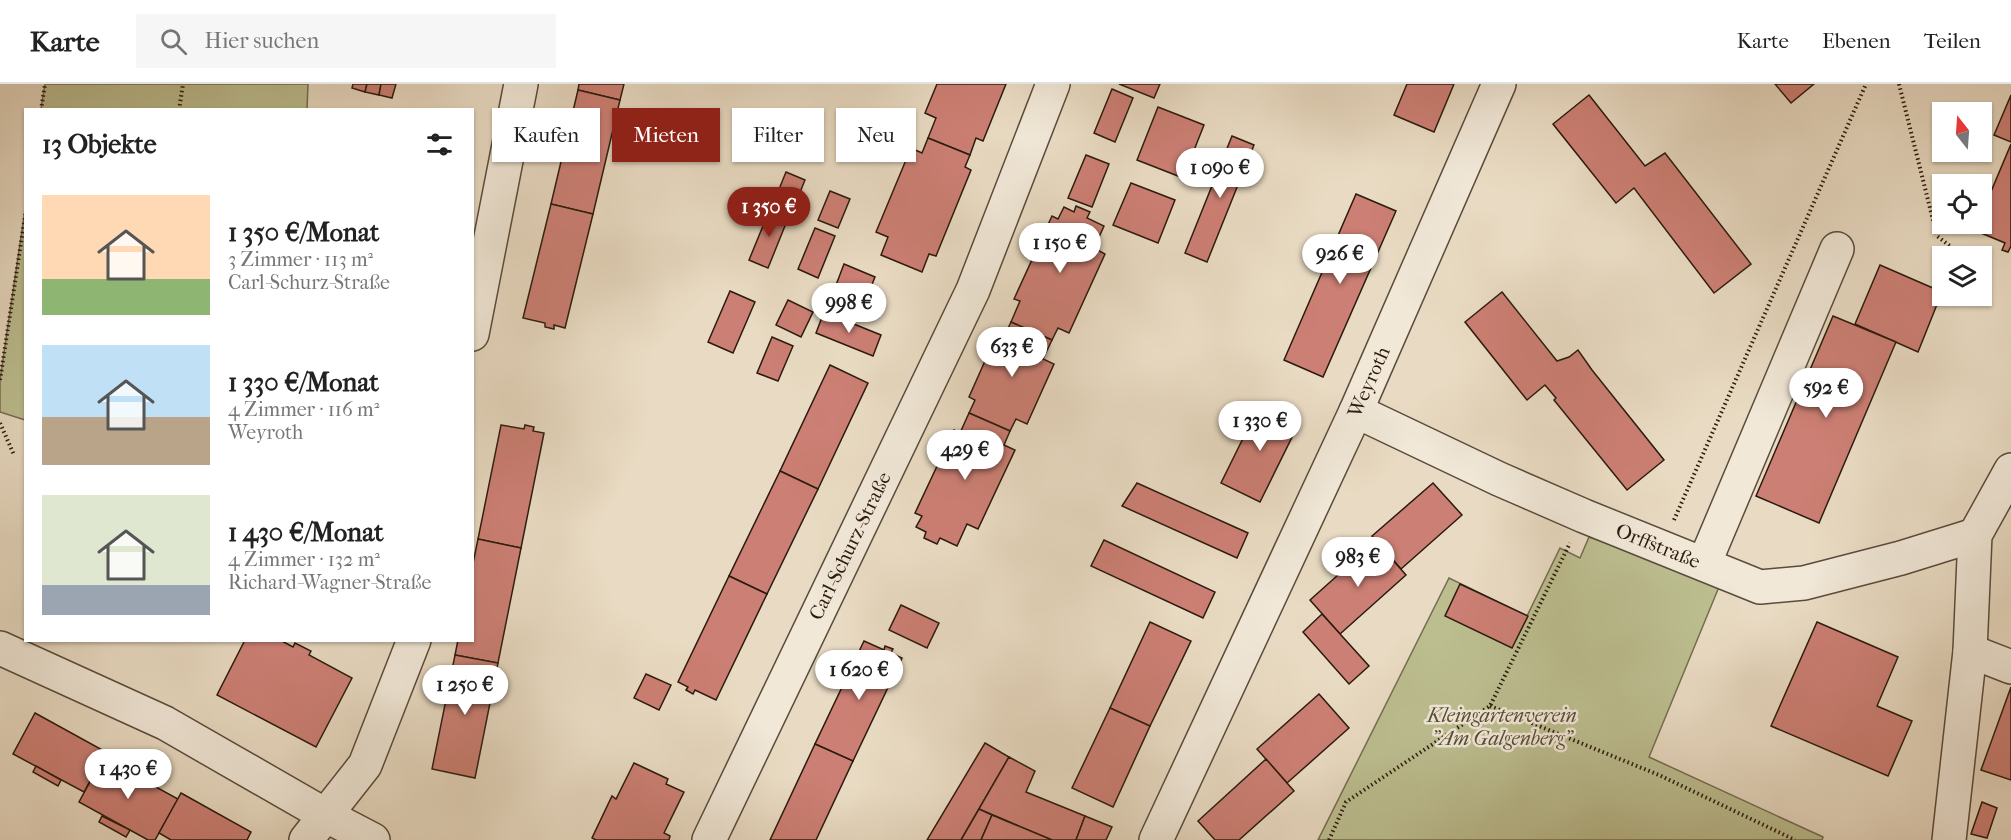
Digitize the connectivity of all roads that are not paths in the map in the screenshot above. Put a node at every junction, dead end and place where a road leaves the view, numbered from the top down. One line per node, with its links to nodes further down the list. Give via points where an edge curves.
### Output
1 (521, 84): 5 (street)
2 (1053, 84): 16 (street, Carl-Schurz-Straße, via 973,290)
3 (1499, 84): 6 (street, Weyroth)
4 (1837, 249): 9 (street)
5 (474, 324)
6 (1356, 411): 9 (street, Orffstraße, via 1499,479); 17 (street, Weyroth)
7 (2011, 470): 8 (street)
8 (1974, 535): 9 (street, Orffstraße, via 1804,583 1760,587); 12 (street)
9 (1704, 564)
10 (413, 642): 14 (street, via 365,765)
11 (0, 648): 14 (street, via 165,723)
12 (1970, 651): 13 (street); 18 (street)
13 (2011, 667)
14 (316, 828): 15 (street)
15 (373, 840)
16 (709, 840)
17 (1156, 840)
18 (1949, 840)

